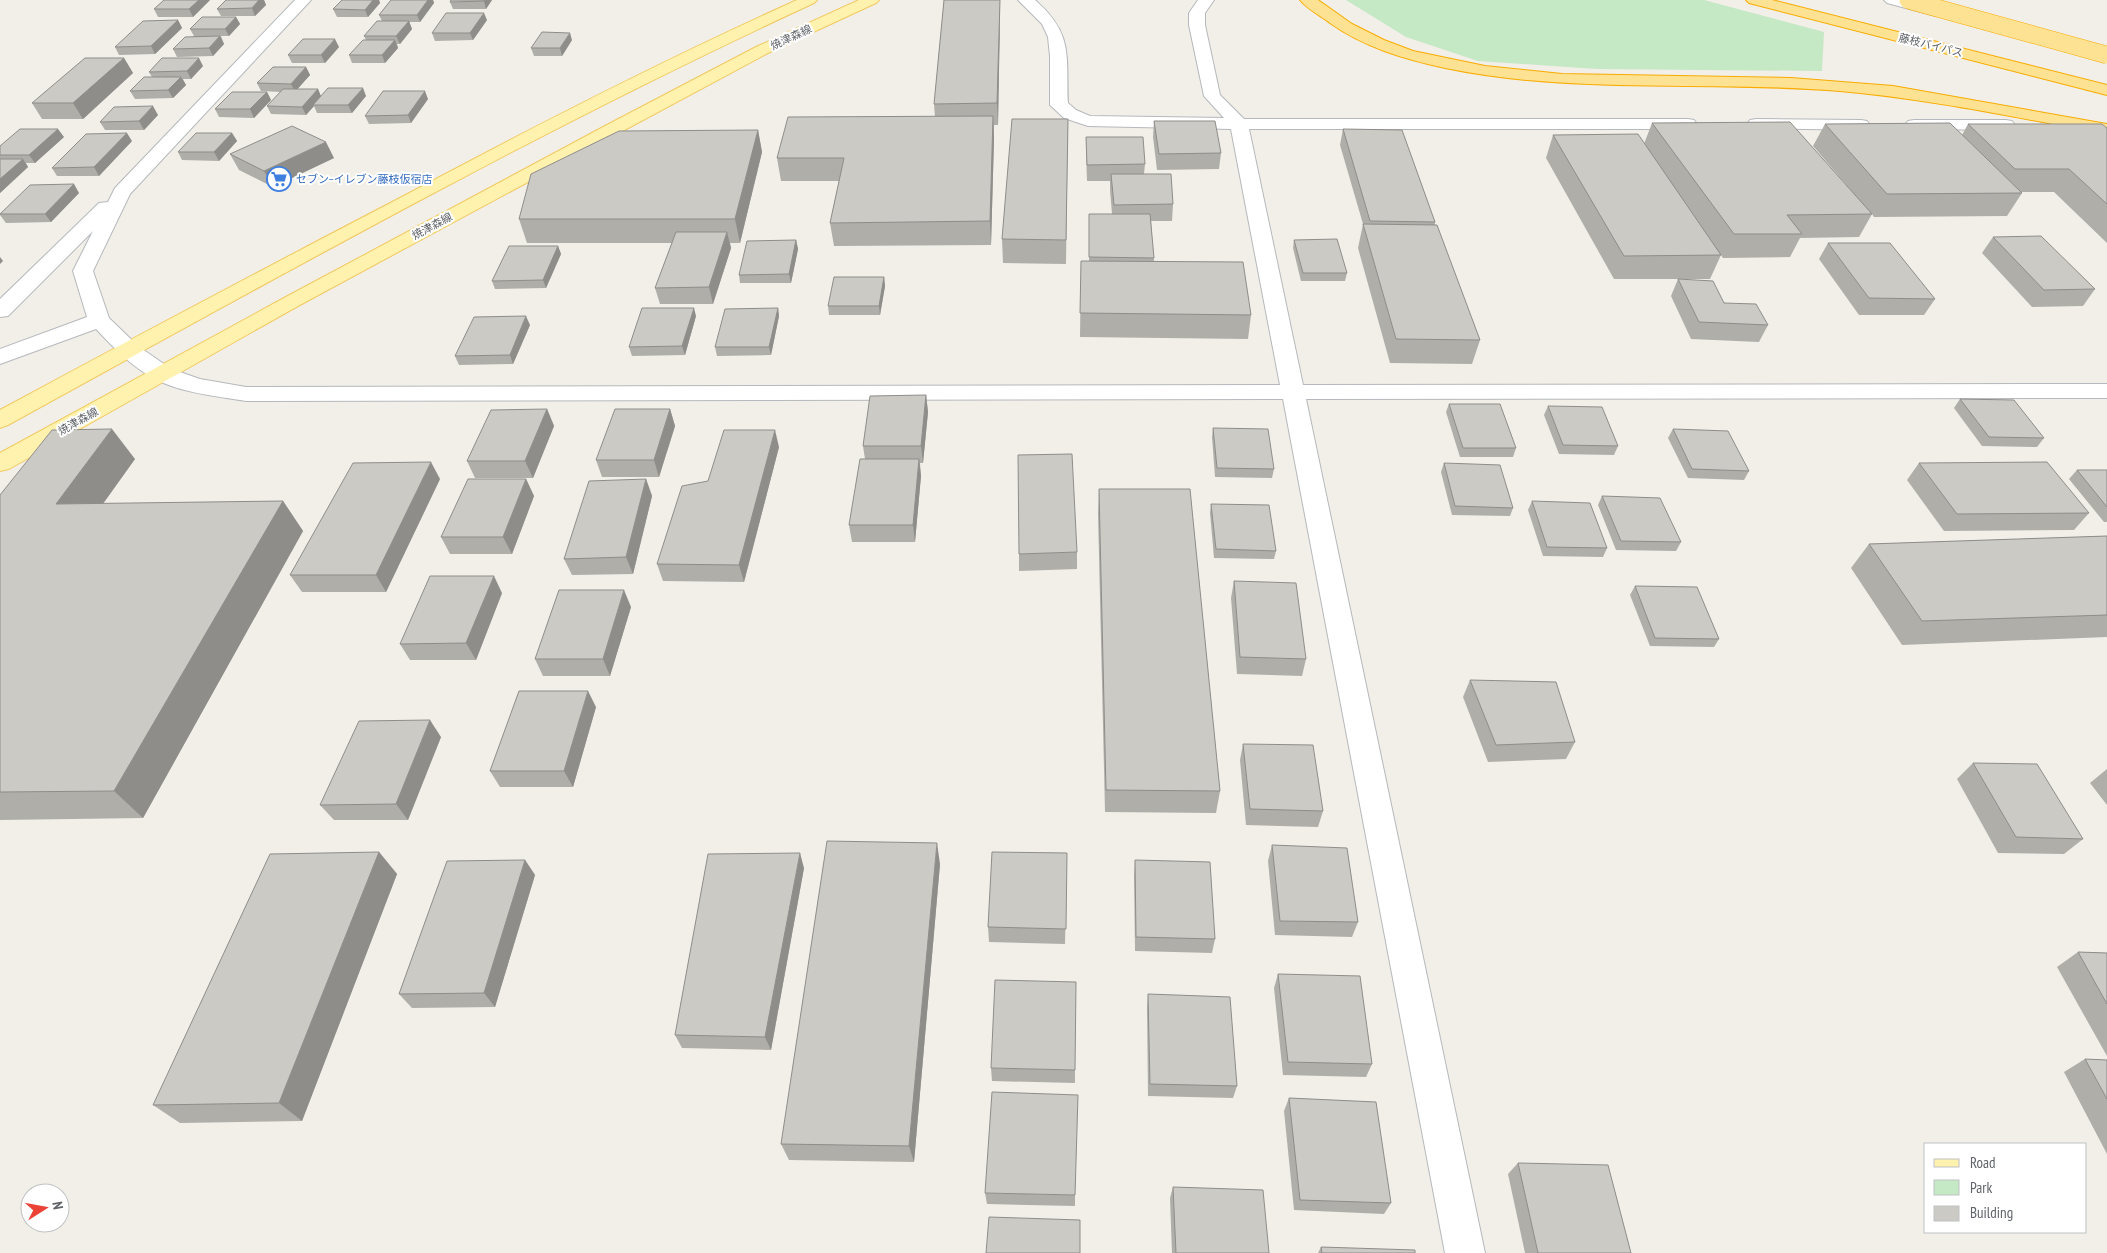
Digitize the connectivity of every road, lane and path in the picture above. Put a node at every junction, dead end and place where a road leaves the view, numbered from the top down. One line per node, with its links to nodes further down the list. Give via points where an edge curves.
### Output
1 (303, 0): 20 (street)
2 (810, 0): 23 (main road, 焼津森線, via 696,51 570,115)
3 (871, 0): 25 (main road, 焼津森線, via 762,50 636,116)
4 (1026, 0): 14 (street, via 1043,14 1053,30 1057,46 1059,105 1070,114 1088,122)
5 (1206, 0): 14 (street, via 1197,13 1197,19 1212,96)
6 (1308, 0): 19 (highway, via 1346,27 1378,43 1408,55 1485,71 1562,79 1792,83 1893,91)
7 (1754, 0): 13 (highway, 藤枝バイパス)
8 (1812, 0): 12 (highway, 藤枝バイパス)
9 (1892, 0): 11 (street)
10 (1908, 0): 11 (highway, bridge)
11 (2107, 54)
12 (2107, 75)
13 (2107, 90)
14 (1238, 124): 15 (street); 26 (street)
15 (1707, 124)
16 (1737, 124): 17 (street)
17 (1877, 125)
18 (1897, 125): 19 (street, via 2027,125)
19 (2107, 130)
20 (122, 192): 21 (street); 22 (street, via 83,271)
21 (0, 311)
22 (99, 320): 23 (street); 24 (street)
23 (130, 351): 25 (street); 28 (main road, 焼津森線)
24 (0, 357)
25 (163, 374): 26 (street, via 196,385 246,394); 29 (main road, 焼津森線)
26 (1293, 391): 27 (street); 30 (street)
27 (2107, 391)
28 (0, 420)
29 (0, 463)
30 (1465, 1253)

